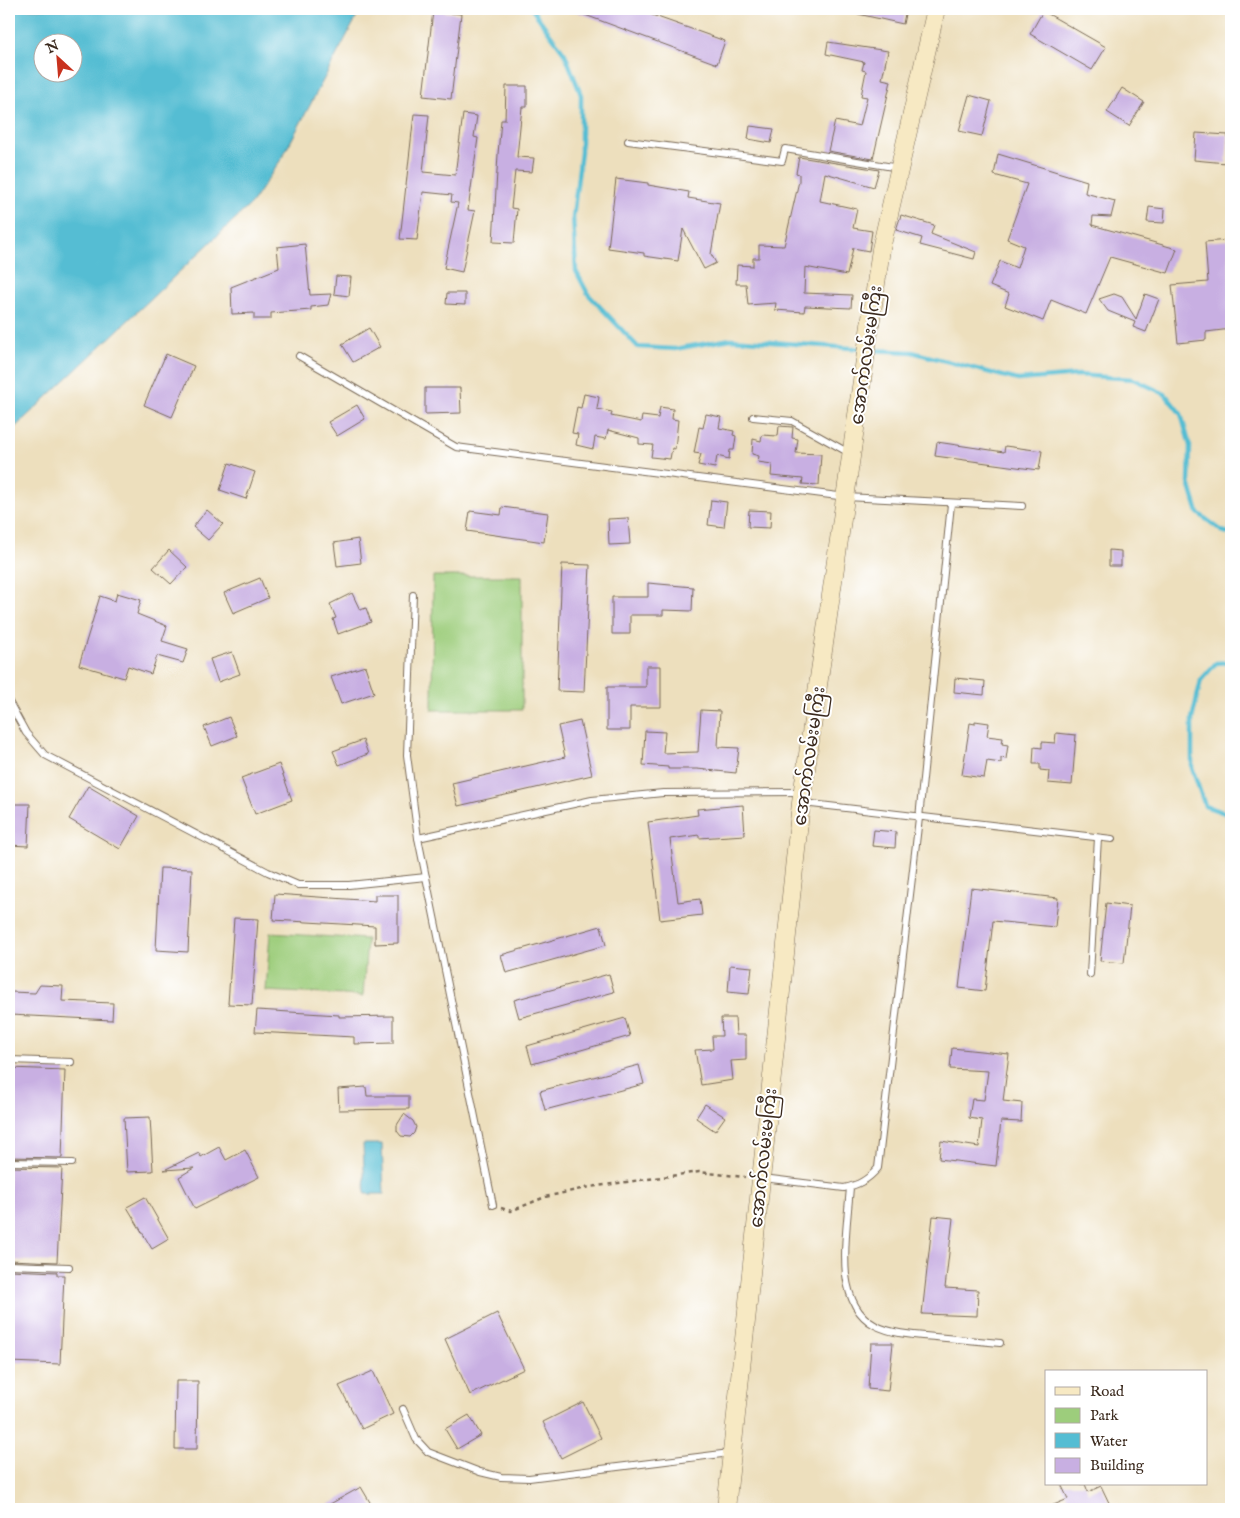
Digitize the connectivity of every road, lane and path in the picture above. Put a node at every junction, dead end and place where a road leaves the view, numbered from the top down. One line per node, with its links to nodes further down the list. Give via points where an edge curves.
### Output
1 (936, 9): 3 (main road, အောက်လမ်းမကြီး)
2 (628, 142): 3 (lane, via 782,161 785,149)
3 (900, 168): 6 (main road, အောက်လမ်းမကြီး, via 881,249)
4 (299, 356): 7 (lane, via 456,447)
5 (753, 417): 6 (lane, via 792,421)
6 (852, 454): 7 (main road, အောက်လမ်းမကြီး)
7 (846, 497): 8 (lane); 12 (main road, အောက်လမ်းမကြီး)
8 (951, 504): 9 (lane); 13 (lane)
9 (1022, 506)
10 (413, 595): 14 (lane, via 407,755)
11 (9, 702): 17 (lane, via 26,734 45,755 298,885 349,886)
12 (802, 797): 13 (lane); 14 (lane, via 663,793 592,800); 23 (main road, အောက်လမ်းမကြီး)
13 (919, 818): 15 (lane); 24 (lane, via 878,1168 870,1177)
14 (418, 838): 17 (lane)
15 (1098, 838): 16 (lane); 18 (lane)
16 (1112, 839)
17 (426, 877): 25 (lane)
18 (1090, 974)
19 (9, 1060): 20 (lane)
20 (71, 1062)
21 (9, 1162): 22 (lane)
22 (72, 1163)
23 (762, 1178): 24 (lane); 25 (path, via 699,1172 590,1186 545,1197 511,1210); 30 (main road, အောက်လမ်းမကြီး)
24 (850, 1187): 28 (lane, via 846,1273 849,1293 872,1325 891,1334)
25 (492, 1205)
26 (9, 1264): 27 (lane)
27 (70, 1267)
28 (1000, 1343)
29 (403, 1409): 30 (lane, via 416,1440 428,1452 501,1477 530,1478)
30 (731, 1453): 31 (main road, အောက်လမ်းမကြီး)
31 (726, 1509)

